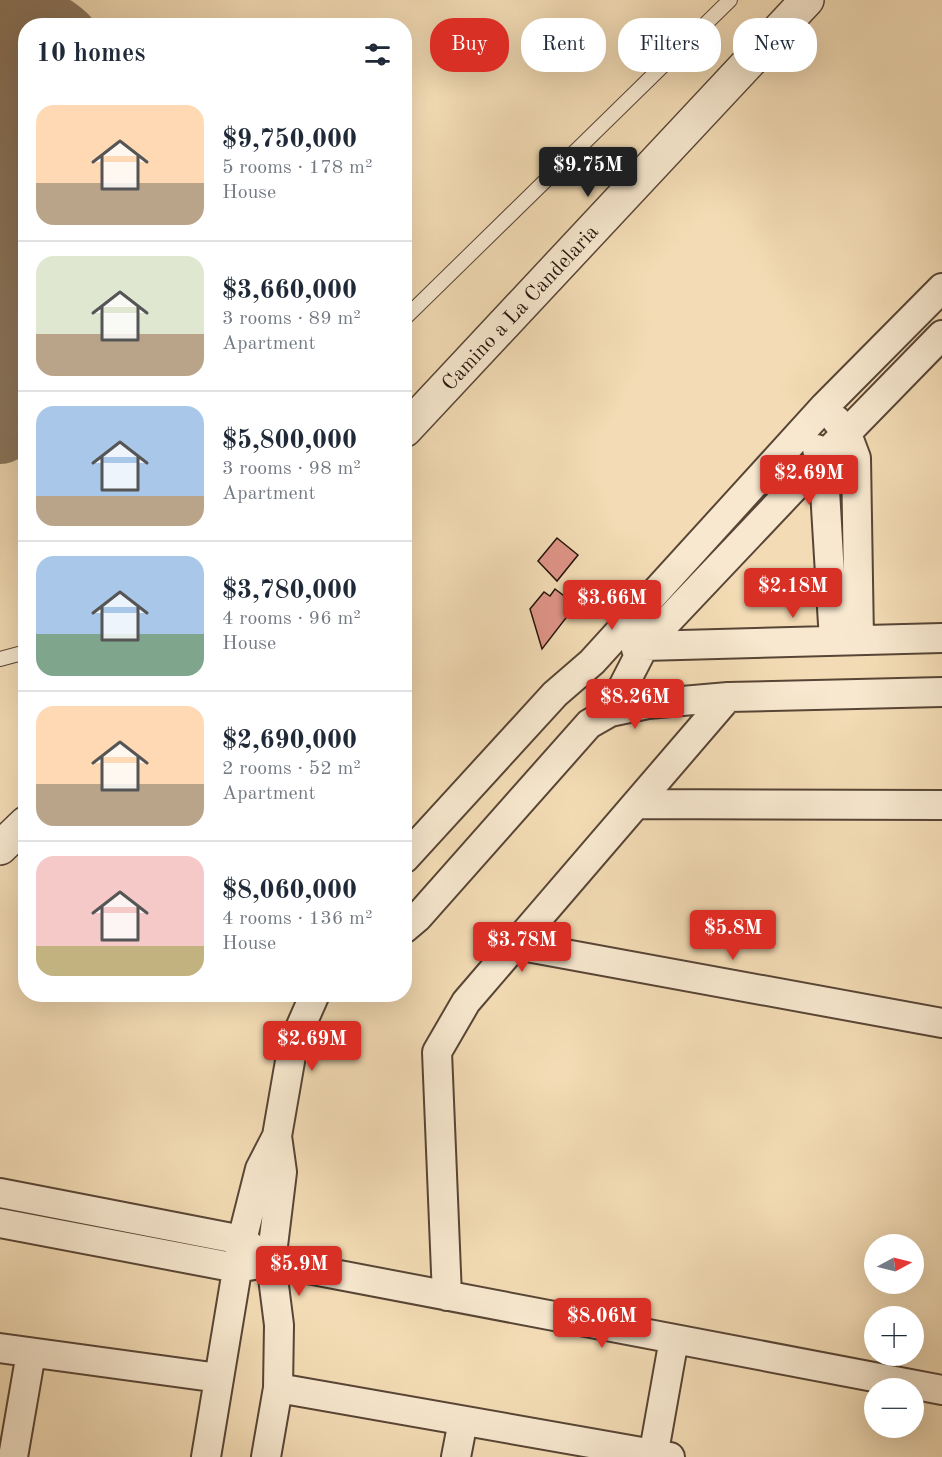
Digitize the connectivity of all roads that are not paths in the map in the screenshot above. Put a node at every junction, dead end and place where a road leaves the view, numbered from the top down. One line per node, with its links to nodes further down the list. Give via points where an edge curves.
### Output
1 (730, 0): 4 (lane)
2 (807, 0): 7 (street, Camino a La Candelaria)
3 (942, 288): 6 (street)
4 (412, 311)
5 (942, 335): 9 (street)
6 (825, 406): 8 (street); 9 (street)
7 (412, 423)
8 (802, 431): 10 (street); 16 (street)
9 (847, 434): 10 (street); 12 (street, via 856,458 858,479)
10 (823, 457): 12 (street); 13 (street)
11 (942, 638): 12 (street)
12 (847, 641): 13 (street)
13 (645, 646): 16 (street); 19 (street)
14 (18, 654): 15 (lane)
15 (0, 659)
16 (592, 662): 24 (street, via 555,694)
17 (942, 692): 18 (street)
18 (728, 697): 19 (street, via 648,704); 20 (street)
19 (610, 712): 25 (street, via 589,724)
20 (636, 804): 21 (street); 26 (street)
21 (942, 805)
22 (18, 831): 23 (street)
23 (0, 848)
24 (412, 850)
25 (412, 922)
26 (516, 945): 28 (street); 34 (street, via 466,1002 437,1052)
27 (311, 1002): 29 (street, via 293,1044)
28 (942, 1023)
29 (278, 1136): 32 (street, via 260,1168); 33 (street, via 282,1172)
30 (0, 1193): 32 (street)
31 (0, 1223): 32 (street)
32 (240, 1254): 33 (street); 38 (street)
33 (271, 1262): 34 (street); 39 (street, via 279,1324)
34 (447, 1296): 35 (street)
35 (674, 1339): 40 (street); 42 (street)
36 (0, 1348): 37 (street)
37 (31, 1353): 38 (street); 43 (street)
38 (219, 1378): 44 (street)
39 (278, 1388): 41 (street); 45 (street)
40 (942, 1390)
41 (463, 1420): 42 (street); 46 (street)
42 (659, 1456)
43 (13, 1457)
44 (206, 1457)
45 (266, 1457)
46 (456, 1457)

